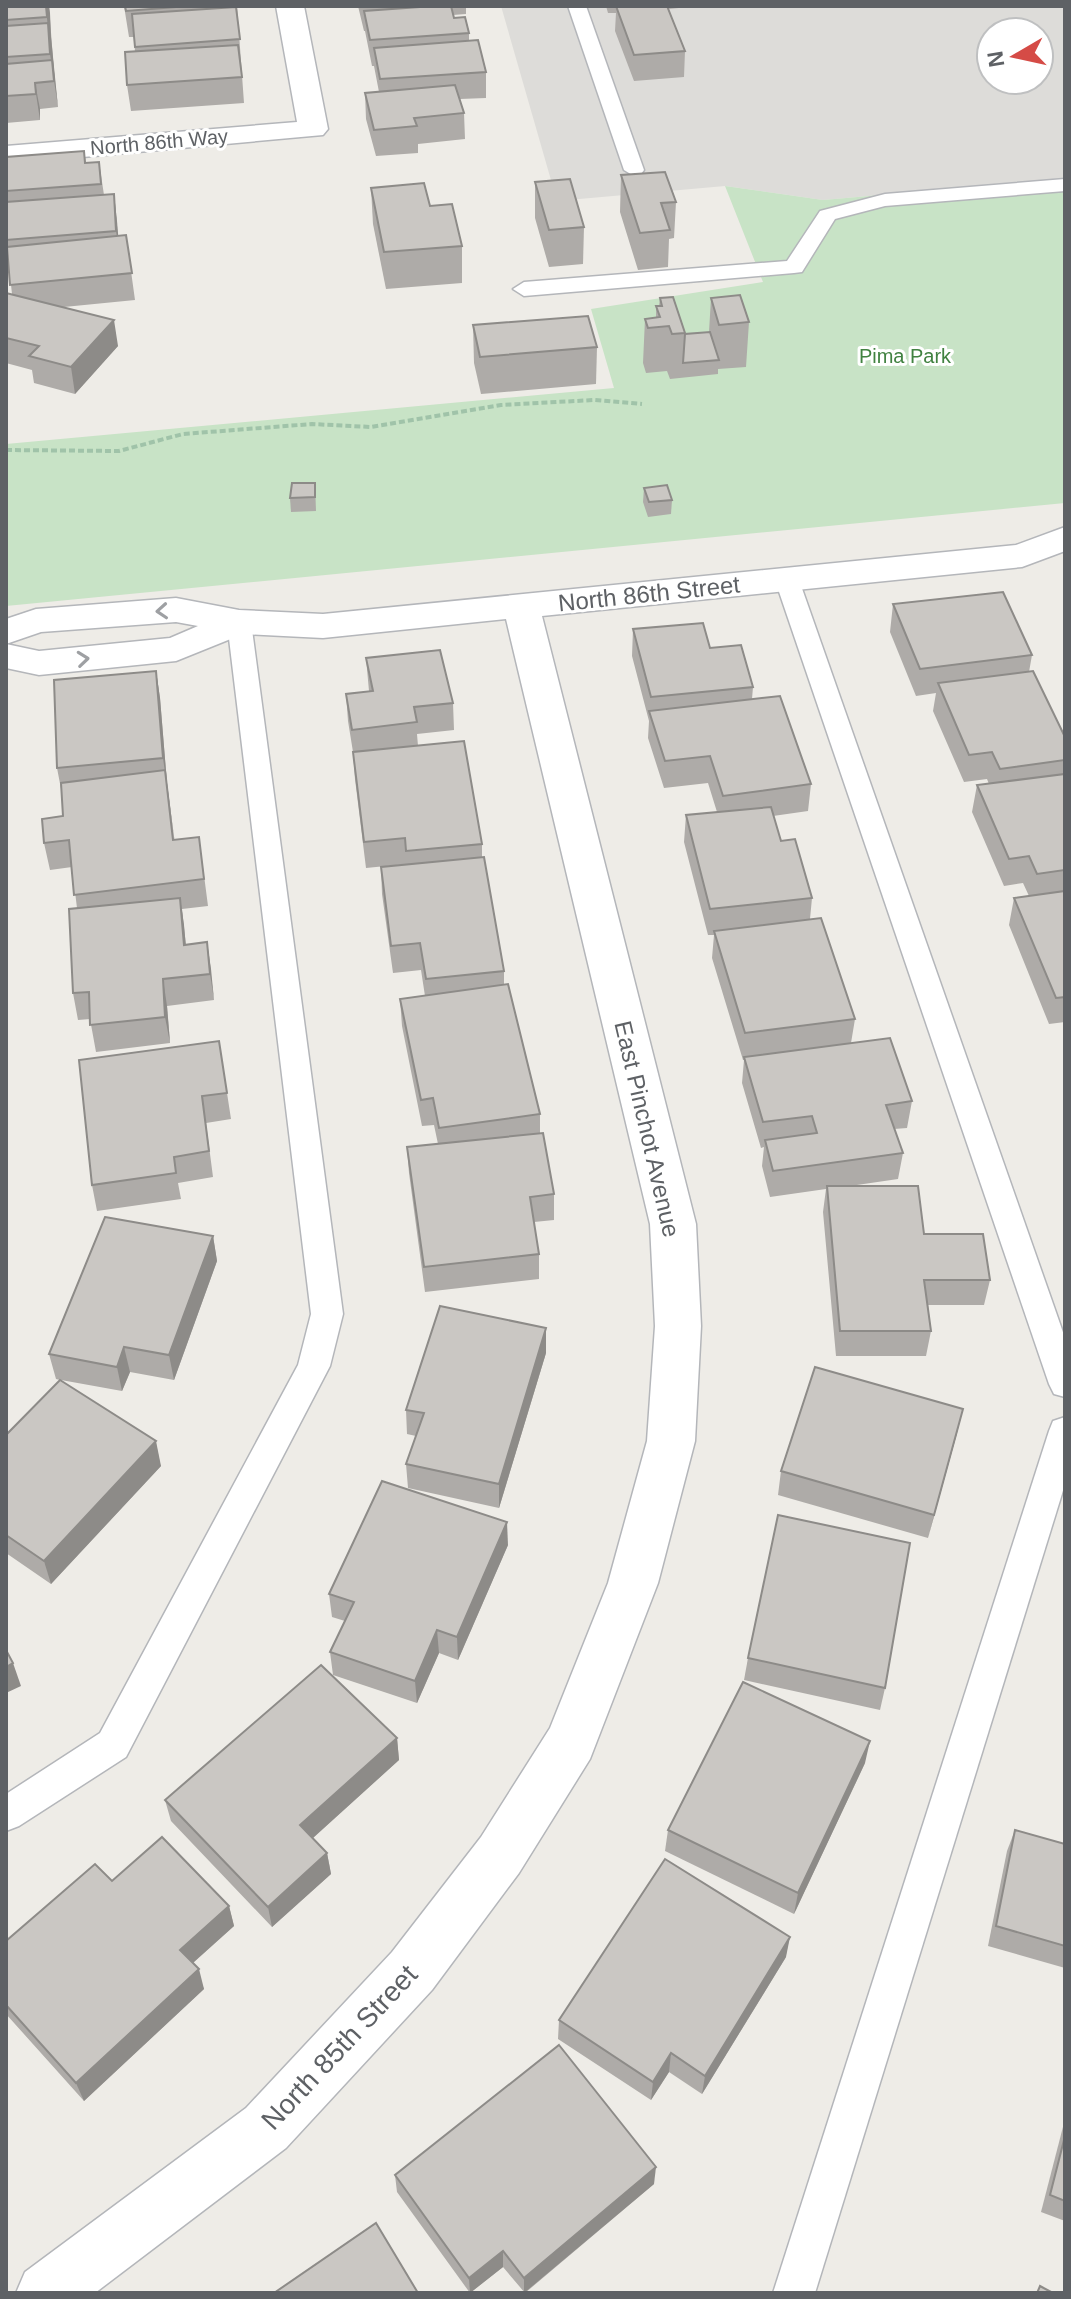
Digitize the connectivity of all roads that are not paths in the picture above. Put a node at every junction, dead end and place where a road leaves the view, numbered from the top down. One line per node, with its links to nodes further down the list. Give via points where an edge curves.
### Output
1 (290, 6): 3 (street, North 86th Way, via 313,129)
2 (577, 6): 4 (lane)
3 (6, 155)
4 (634, 170)
5 (1065, 185): 6 (lane, via 885,200 827,215 794,267)
6 (524, 289)
7 (1063, 546): 8 (street, North 86th Street, via 1022,556)
8 (787, 580): 9 (street, North 86th Street); 13 (lane)
9 (521, 606): 10 (street, North 86th Street, via 323,626); 15 (street, East Pinchot Avenue, via 673,1224 677,1311 671,1441 633,1583)
10 (239, 622): 11 (street, North 86th Street, one-way to 11, via 176,610 36,621); 12 (street, North 86th Street, one-way to 10, via 39,663 176,649); 16 (lane, via 327,1314 314,1366 113,1745)
11 (6, 632)
12 (6, 656)
13 (1065, 1384)
14 (1065, 1431): 18 (lane)
15 (571, 1742): 17 (street, North 85th Street, via 500,1855 412,1971 266,2128)
16 (6, 1814)
17 (46, 2293)
18 (794, 2293)

